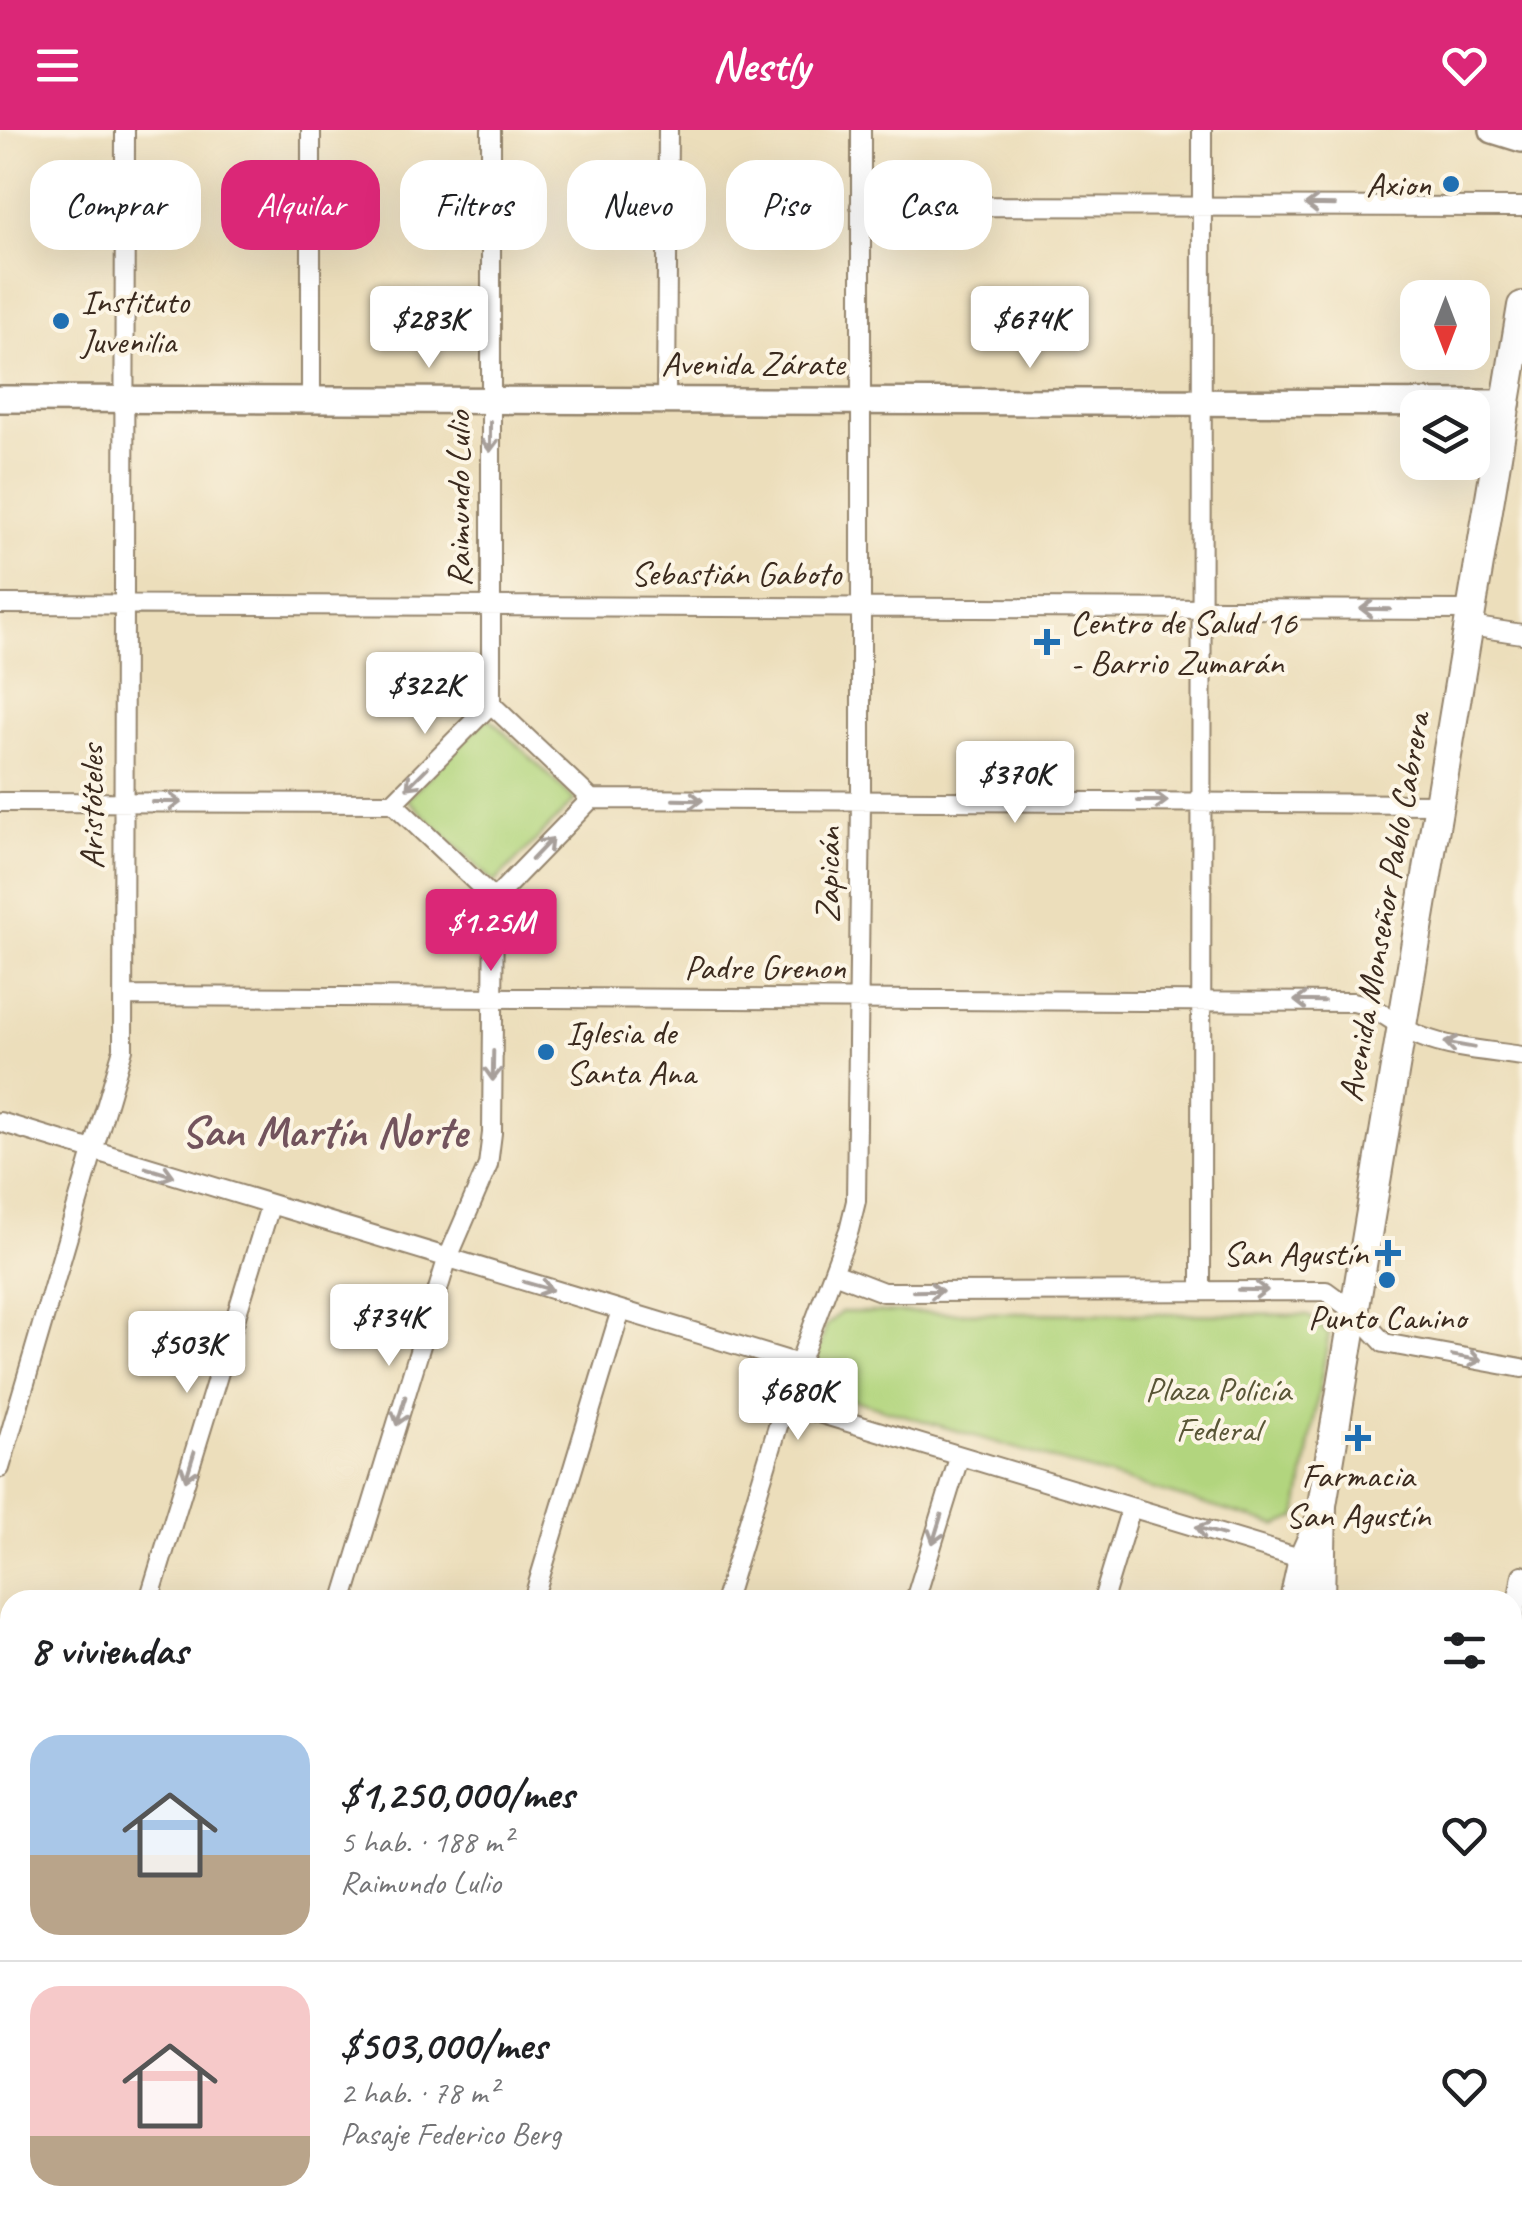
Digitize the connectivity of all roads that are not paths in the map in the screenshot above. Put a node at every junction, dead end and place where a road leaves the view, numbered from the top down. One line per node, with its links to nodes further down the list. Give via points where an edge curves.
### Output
1 (125, 130): 18 (street, Aristóteles)
2 (312, 130): 13 (street)
3 (490, 130): 14 (street, Raimundo Lulio)
4 (668, 130): 15 (street)
5 (860, 130): 10 (street, Zapicán)
6 (1202, 130): 9 (street)
7 (1494, 130): 8 (street)
8 (1522, 139)
9 (1202, 204): 10 (street); 11 (street, one-way to 9); 19 (street)
10 (860, 206): 16 (street, Zapicán)
11 (1522, 208)
12 (1522, 306): 20 (main road, Avenida Monseñor Pablo Cabrera)
13 (311, 398): 14 (street, Avenida Zárate); 18 (street, Avenida Zárate)
14 (490, 398): 15 (street, Avenida Zárate); 23 (street, Raimundo Lulio, one-way to 23)
15 (666, 398): 16 (street, Avenida Zárate)
16 (859, 398): 19 (street, Avenida Zárate); 24 (street, Zapicán)
17 (0, 399): 18 (street, Avenida Zárate)
18 (126, 399): 22 (street, Aristóteles)
19 (1202, 399): 20 (street, Avenida Zárate); 25 (street)
20 (1506, 403): 26 (main road, Avenida Monseñor Pablo Cabrera)
21 (0, 604): 22 (street, Sebastián Gaboto)
22 (125, 604): 23 (street, Sebastián Gaboto); 32 (street, Aristóteles)
23 (491, 604): 24 (street, Sebastián Gaboto); 28 (street, Raimundo Lulio)
24 (859, 606): 25 (street, Sebastián Gaboto); 34 (street, Zapicán)
25 (1204, 607): 26 (street, Sebastián Gaboto, one-way to 25); 30 (street)
26 (1471, 618): 27 (street, Sebastián Gaboto); 35 (main road, Avenida Monseñor Pablo Cabrera)
27 (1522, 634)
28 (491, 704): 29 (street); 33 (street, one-way to 33)
29 (591, 799): 34 (street, one-way to 34); 36 (street, one-way to 29)
30 (1204, 801): 34 (street, one-way to 30); 35 (street); 40 (street)
31 (0, 802): 32 (street)
32 (123, 802): 33 (street, one-way to 33); 37 (street, Aristóteles)
33 (392, 803): 36 (street)
34 (861, 803): 39 (street, Zapicán)
35 (1440, 804): 41 (main road, Avenida Monseñor Pablo Cabrera)
36 (494, 899): 38 (street)
37 (123, 996): 38 (street, Padre Grenon); 44 (street, Aristóteles, via 122,1049)
38 (494, 998): 39 (street, Padre Grenon); 46 (street, one-way to 46, via 490,1154)
39 (859, 1000): 40 (street, Padre Grenon); 47 (street, Zapicán, via 856,1201)
40 (1204, 1000): 41 (street, Padre Grenon, one-way to 40, via 1380,1009 1353,1002); 48 (street)
41 (1399, 1027): 42 (street, Padre Grenon, one-way to 41, via 1430,1040); 50 (main road, Avenida Monseñor Pablo Cabrera)
42 (1522, 1056)
43 (0, 1122): 44 (street)
44 (96, 1151): 45 (street, one-way to 45); 55 (street, Aristóteles)
45 (270, 1206): 46 (street); 59 (street, one-way to 59)
46 (447, 1260): 49 (street, one-way to 49); 60 (street, one-way to 60)
47 (834, 1273): 48 (street, one-way to 48, via 883,1292); 51 (street, Zapicán)
48 (1201, 1289): 50 (street, one-way to 50, via 1326,1291)
49 (622, 1310): 51 (street); 61 (street)
50 (1356, 1312): 52 (street, one-way to 52, via 1384,1343); 57 (main road, Avenida Monseñor Pablo Cabrera)
51 (799, 1364): 53 (street, Zapicán)
52 (1522, 1368)
53 (785, 1403): 54 (street); 62 (street, Zapicán)
54 (959, 1458): 56 (street); 63 (street, one-way to 63)
55 (0, 1468)
56 (1131, 1508): 58 (street, one-way to 56); 64 (street)
57 (1320, 1521): 58 (main road, Avenida Monseñor Pablo Cabrera); 66 (main road, Avenida Monseñor Pablo Cabrera)
58 (1303, 1560): 65 (main road, Avenida Monseñor Pablo Cabrera)
59 (152, 1590)
60 (346, 1590)
61 (536, 1590)
62 (728, 1590)
63 (918, 1590)
64 (1106, 1590)
65 (1296, 1590)
66 (1321, 1590)

